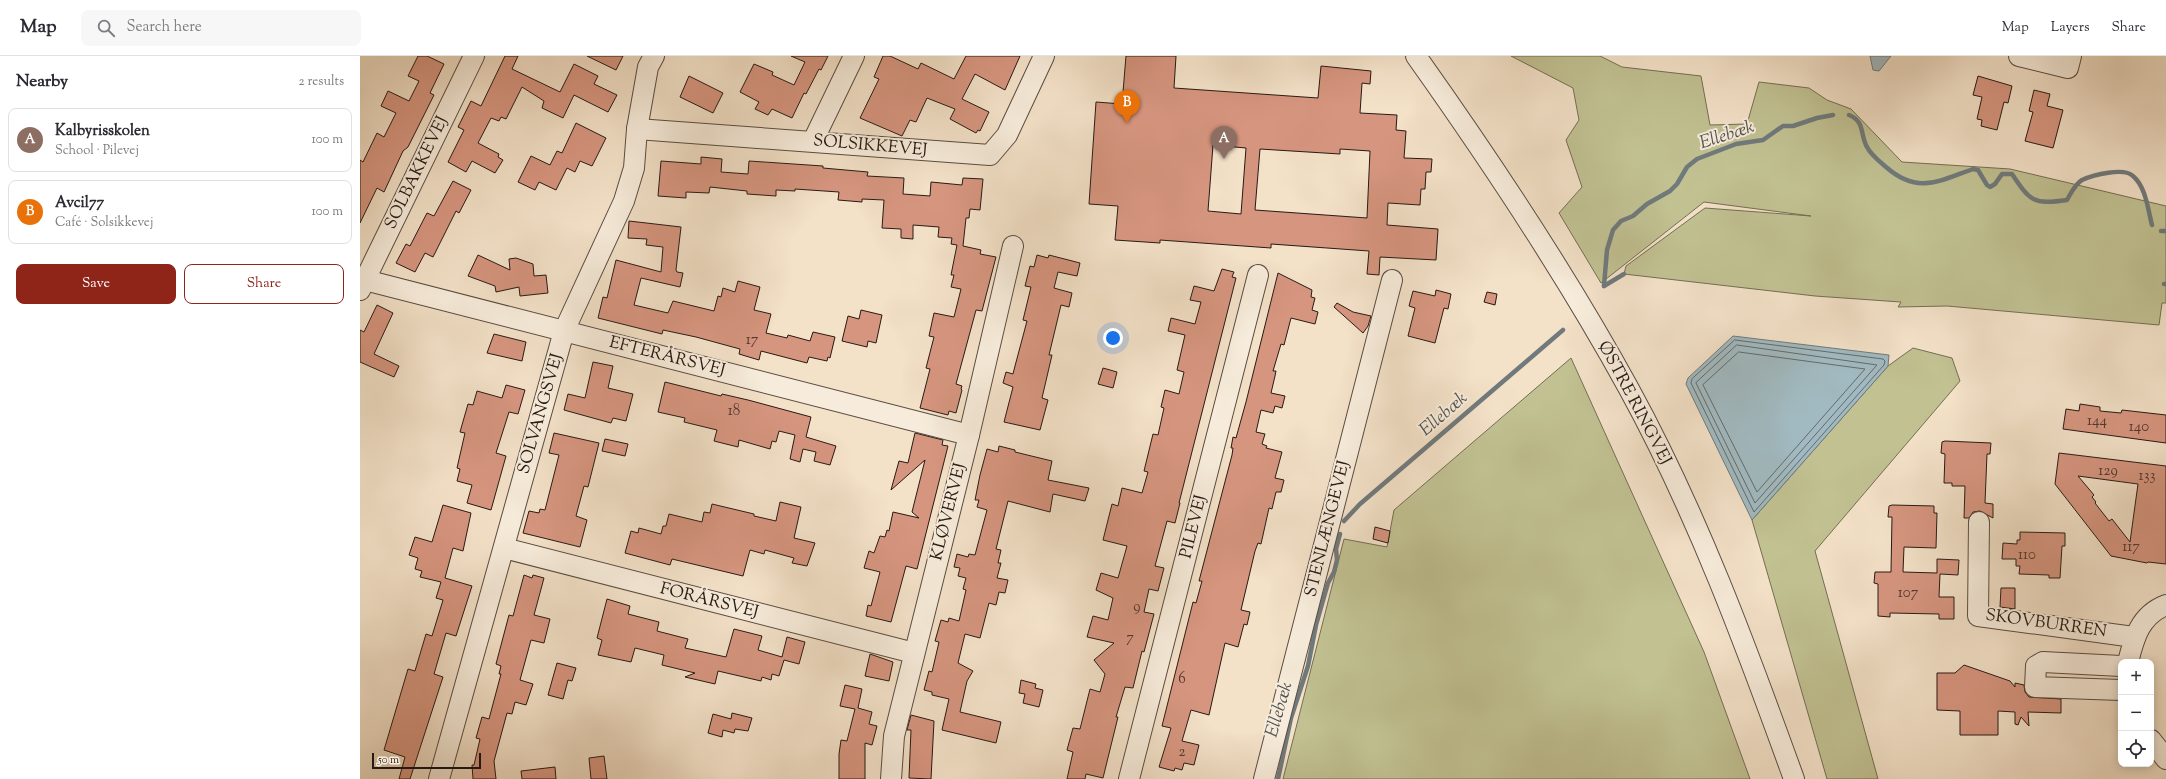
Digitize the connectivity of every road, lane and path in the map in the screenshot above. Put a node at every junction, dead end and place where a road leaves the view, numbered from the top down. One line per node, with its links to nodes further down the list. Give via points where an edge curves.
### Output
1 (474, 56): 13 (street, SOLBAKKEVEJ)
2 (654, 56): 8 (street, SOLVANGSVEJ, via 648,67)
3 (854, 56): 9 (street)
4 (1044, 56): 9 (street, SOLSIKKEVEJ, via 1007,135 990,156)
5 (1416, 56): 30 (street, ØSTRE RINGVEJ, via 1580,303 1630,391 1692,517 1747,650)
6 (2019, 56): 7 (street, via 2068,68)
7 (2071, 56)
8 (637, 129): 9 (street, SOLSIKKEVEJ); 14 (street, SOLVANGSVEJ, via 634,168 624,201)
9 (813, 141)
10 (1013, 246): 15 (street, KLØVERVEJ)
11 (1258, 275): 28 (street, PILEVEJ)
12 (1392, 280): 29 (street, STENLÆNGEVEJ)
13 (362, 285): 14 (street, EFTERÅRSVEJ)
14 (564, 331): 15 (street, EFTERÅRSVEJ); 17 (street, SOLVANGSVEJ)
15 (969, 435): 20 (street, KLØVERVEJ)
16 (1979, 522): 19 (street, SKOVBURREN, via 1978,616)
17 (504, 548): 20 (street, FORÅRSVEJ); 26 (street, SOLVANGSVEJ)
18 (2166, 605): 19 (street, via 2146,619)
19 (2134, 637): 21 (street)
20 (914, 653): 27 (street, KLØVERVEJ, via 894,736)
21 (2129, 659)
22 (2118, 666): 23 (street, SKOVBURREN, via 2043,662 2036,666 2035,687)
23 (2118, 690)
24 (2154, 744): 25 (street)
25 (2166, 759)
26 (440, 779)
27 (891, 779)
28 (1129, 779)
29 (1264, 779)
30 (1794, 779)

